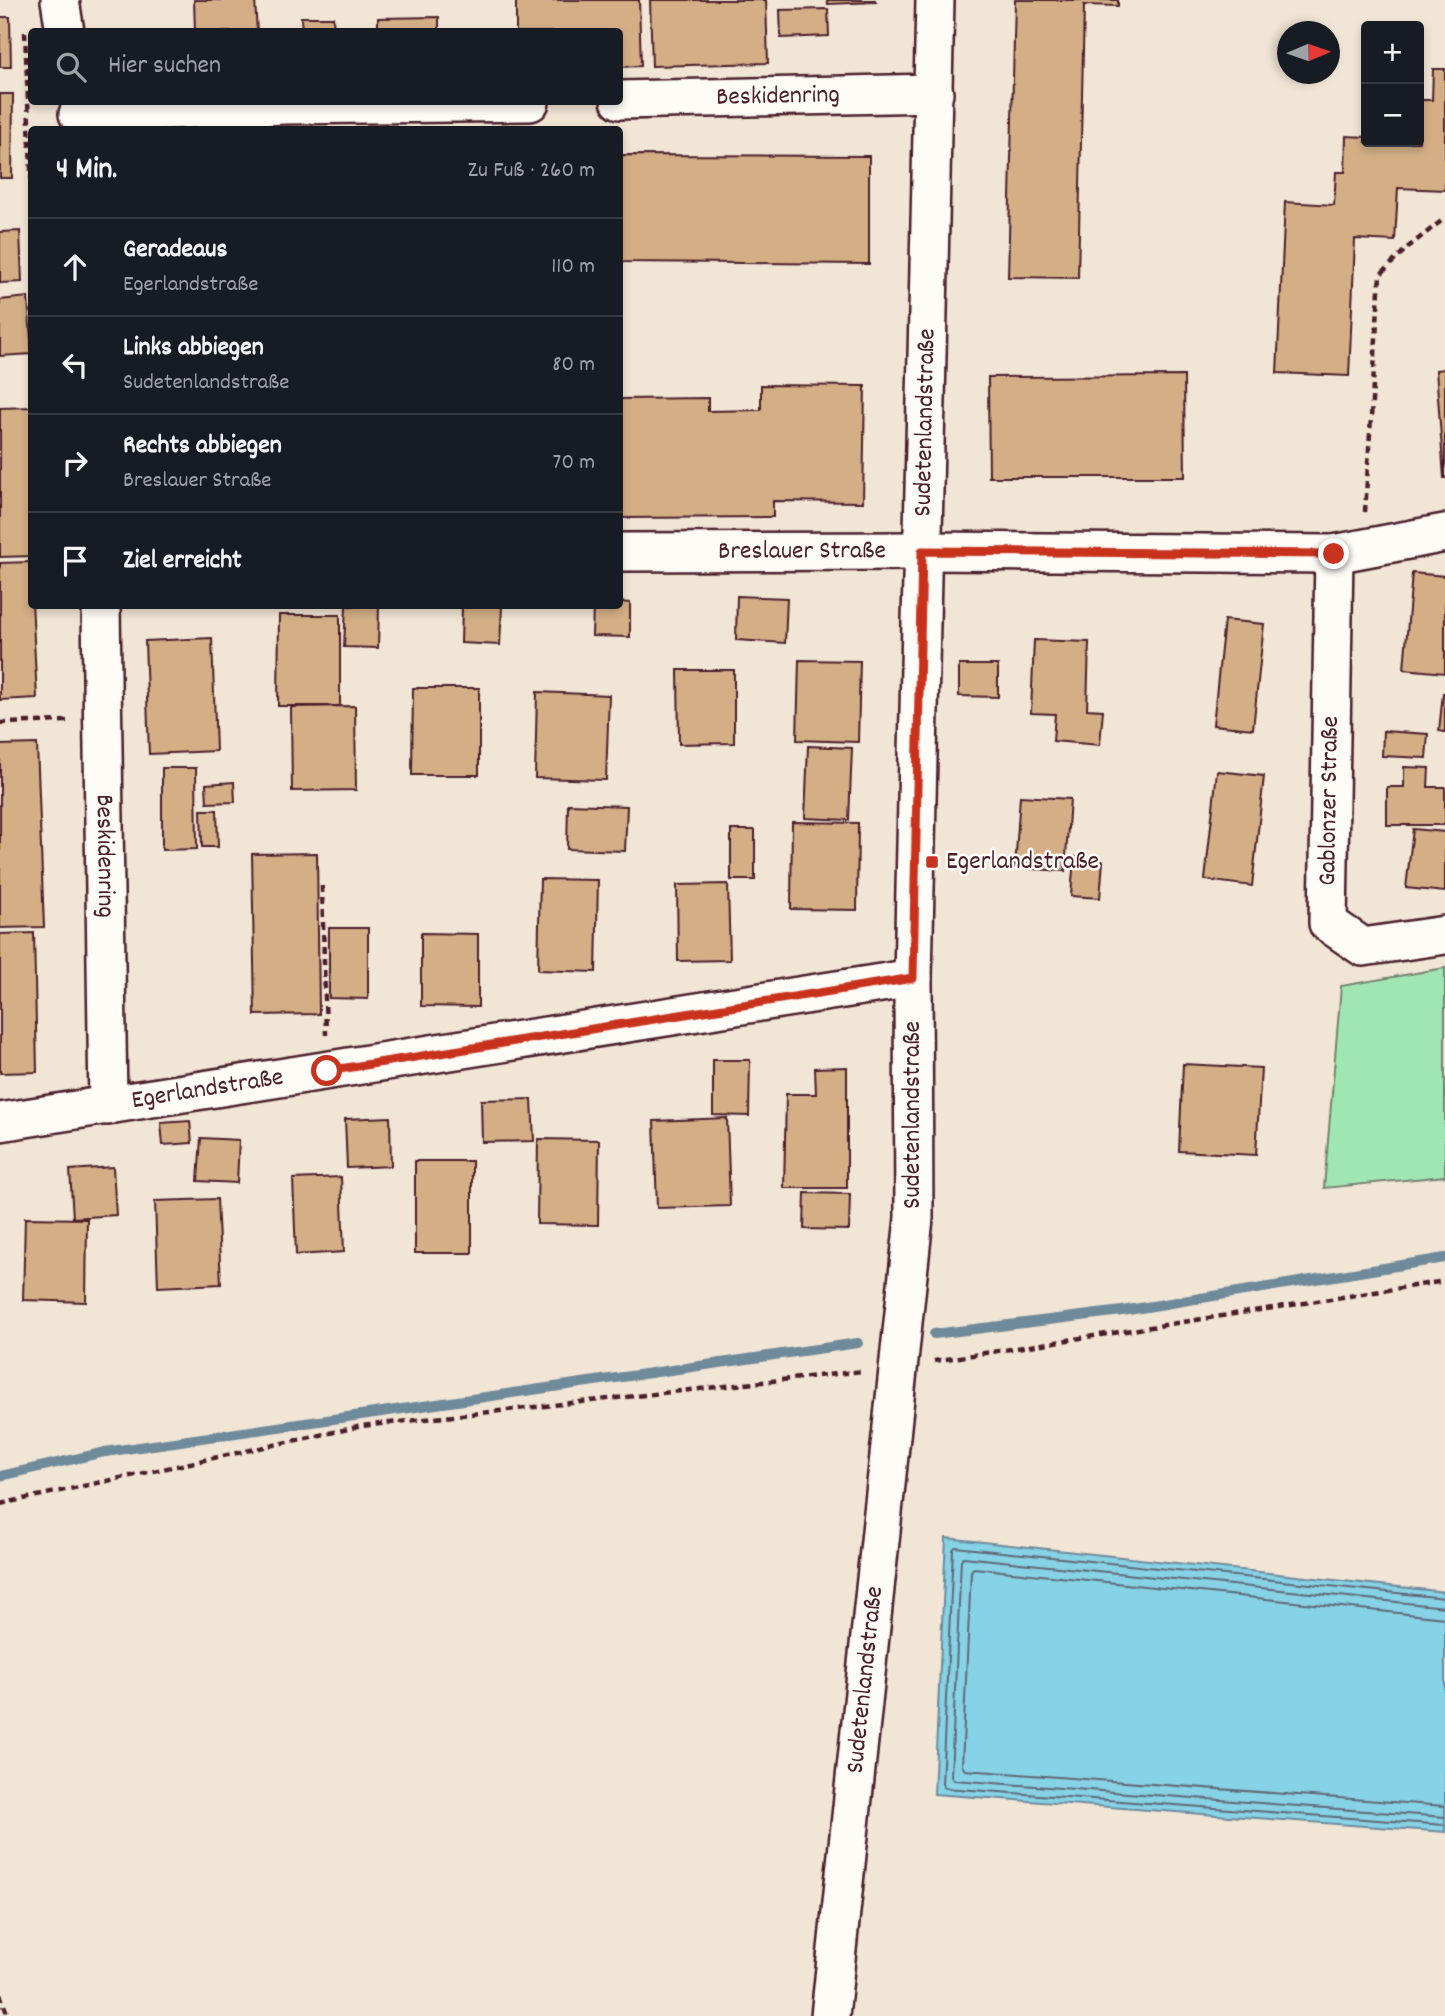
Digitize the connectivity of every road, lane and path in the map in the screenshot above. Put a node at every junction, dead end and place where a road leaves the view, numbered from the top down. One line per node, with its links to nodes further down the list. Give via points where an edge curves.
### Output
1 (60, 0): 4 (street)
2 (935, 0): 5 (street, Sudetenlandstraße)
3 (24, 27): 9 (path)
4 (64, 28)
5 (934, 93): 6 (street, Beskidenring); 12 (street, Sudetenlandstraße)
6 (623, 100)
7 (285, 105): 8 (street)
8 (78, 115)
9 (29, 126)
10 (1445, 218): 13 (path, via 1380,275 1368,440)
11 (1445, 533): 13 (street, Breslauer Straße)
12 (922, 551): 13 (street, Breslauer Straße); 14 (street, Breslauer Straße); 20 (street, Sudetenlandstraße)
13 (1349, 551): 19 (street, Gablonzer Straße, via 1328,923 1363,947)
14 (623, 552)
15 (101, 609): 16 (street, Beskidenring)
16 (103, 719): 17 (path); 22 (street, Beskidenring)
17 (0, 723)
18 (322, 886): 21 (path)
19 (1445, 935)
20 (913, 978): 21 (street, Egerlandstraße); 25 (street, Sudetenlandstraße, via 914,1218)
21 (327, 1071): 22 (street, Egerlandstraße)
22 (108, 1106): 23 (street, Egerlandstraße)
23 (0, 1122)
24 (1445, 1281): 25 (path)
25 (900, 1366): 26 (path, via 362,1426); 29 (street, Sudetenlandstraße)
26 (0, 1504)
27 (0, 1994): 28 (path)
28 (8, 2016)
29 (830, 2016)

